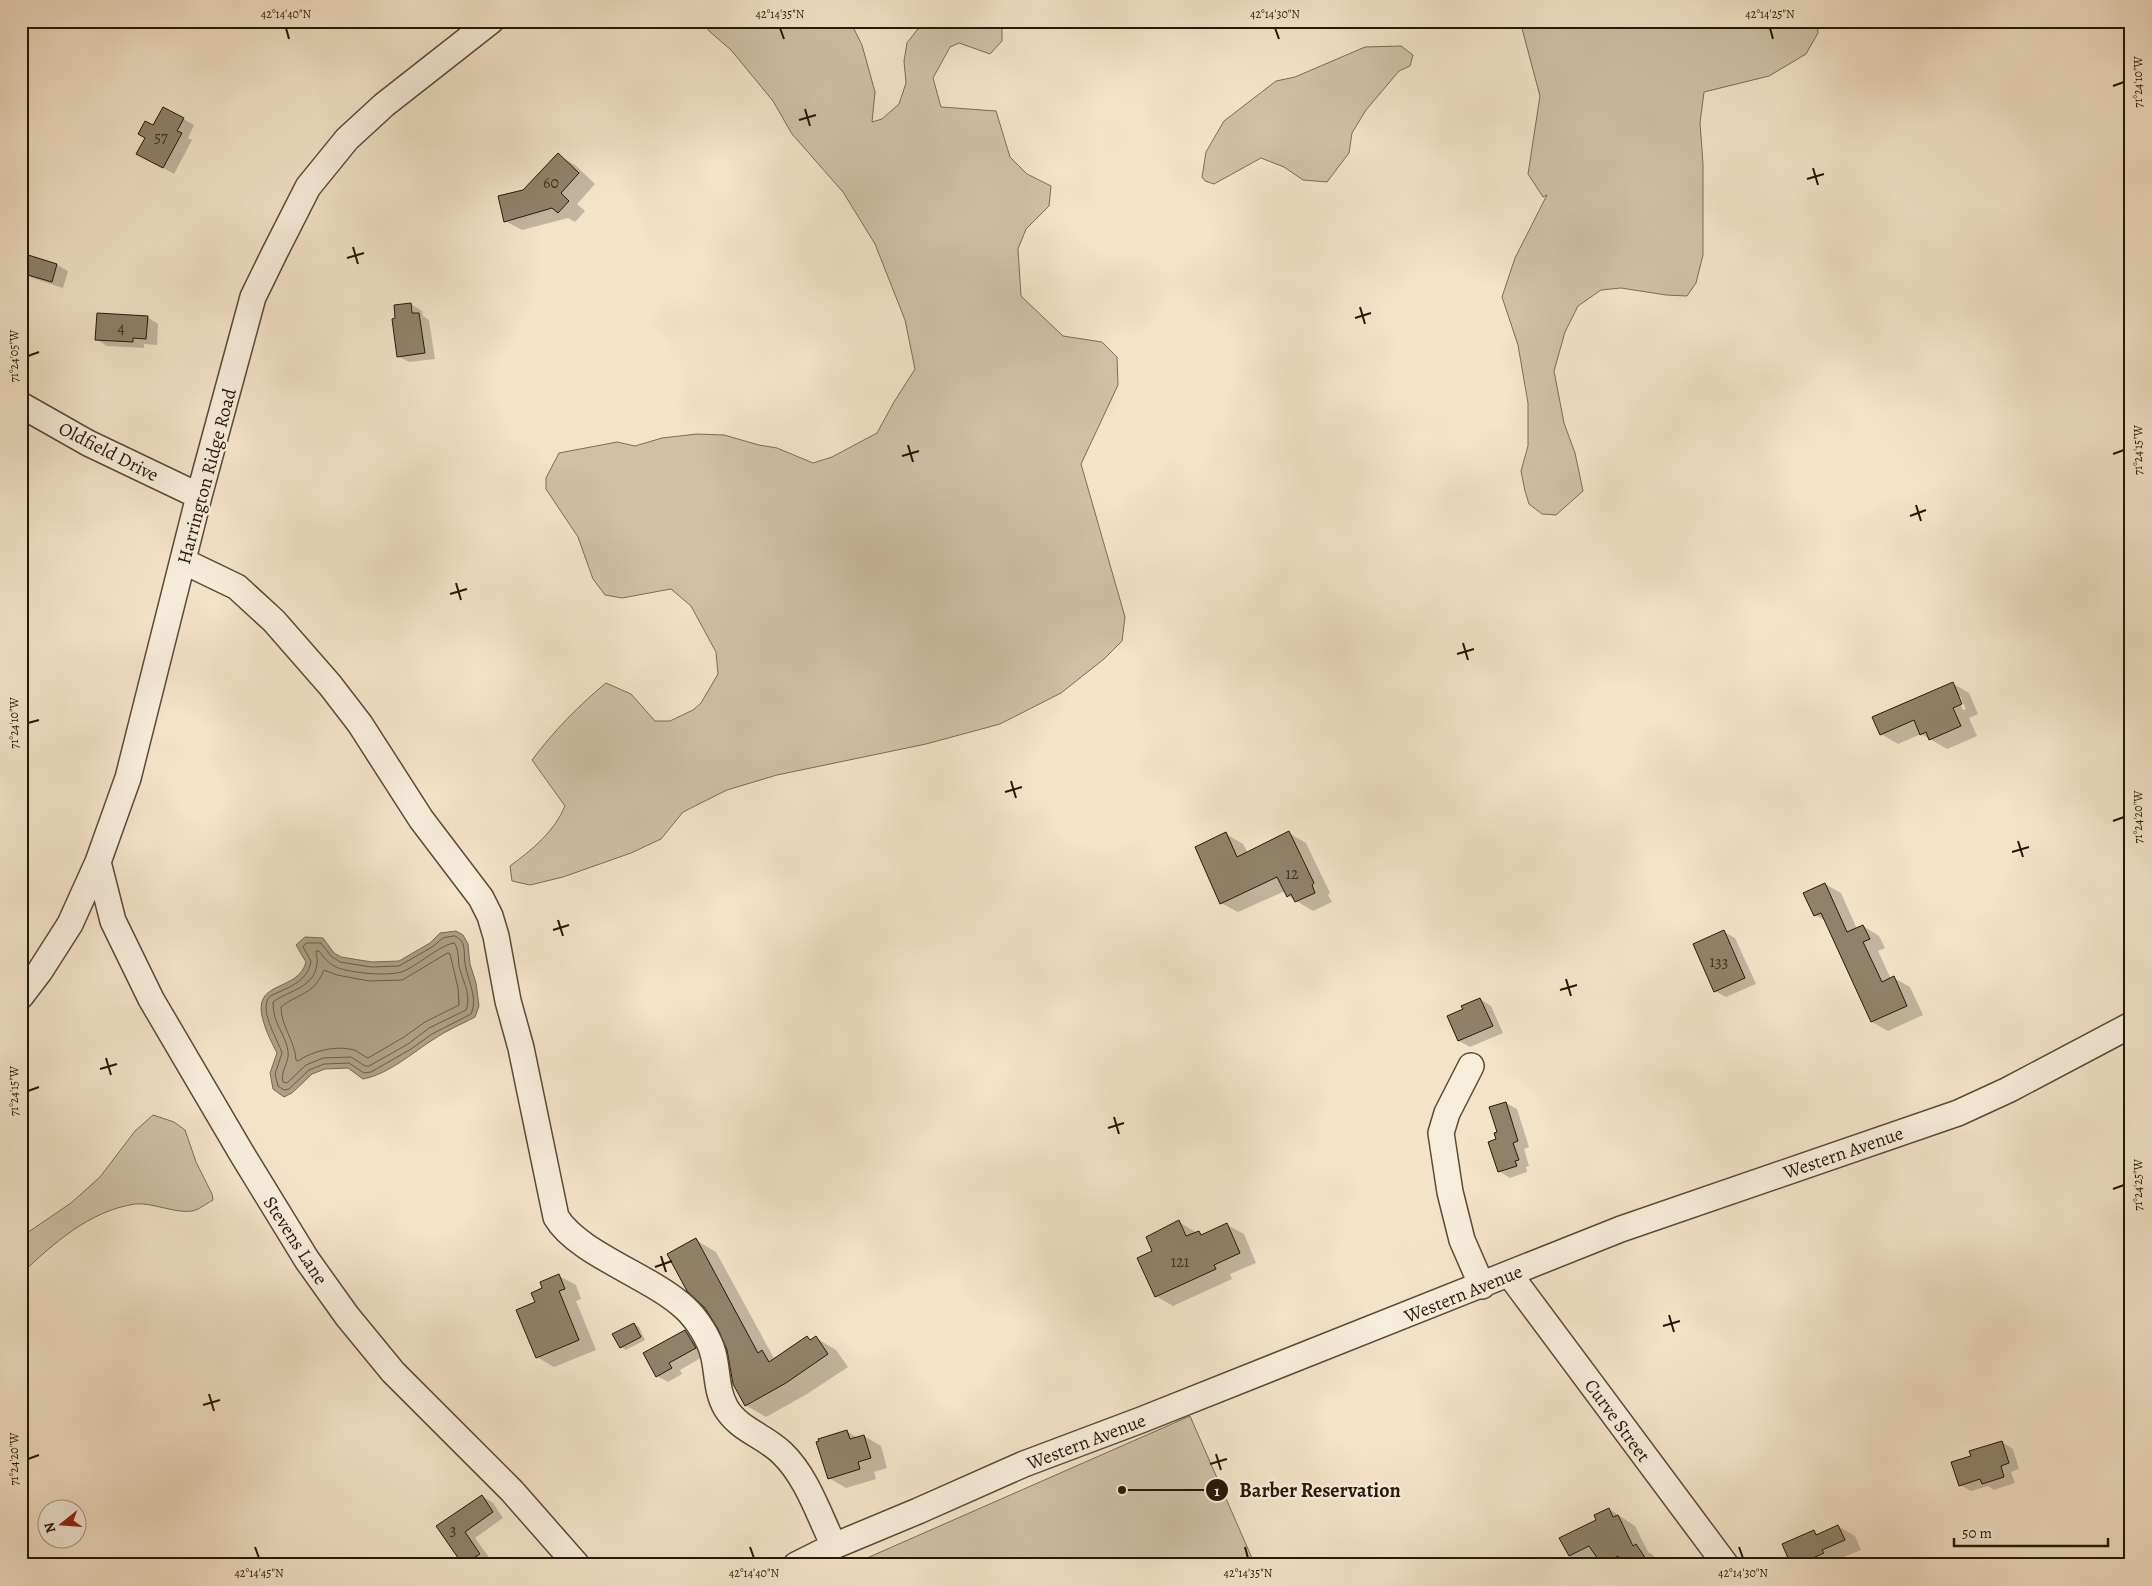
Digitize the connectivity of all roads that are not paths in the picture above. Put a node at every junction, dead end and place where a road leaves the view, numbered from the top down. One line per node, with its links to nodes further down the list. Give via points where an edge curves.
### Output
1 (491, 21): 3 (street, Harrington Ridge Road, via 384,105 347,139 308,187 253,297)
2 (21, 404): 3 (street, Oldfield Drive, via 88,443)
3 (199, 496): 4 (street, Harrington Ridge Road)
4 (184, 561): 5 (street, Harrington Ridge Road, via 128,778); 11 (street, via 237,587 274,621 360,724 421,819 481,898 496,936 556,1218 562,1228 576,1238 651,1283 686,1309 714,1354 718,1388 726,1408 739,1424 782,1453 800,1477)
5 (98, 862): 6 (street, Harrington Ridge Road, via 70,924); 12 (street, Stevens Lane, via 113,921 152,999 307,1260 393,1372 512,1491)
6 (21, 996)
7 (2131, 1025): 9 (street, Western Avenue, via 1958,1113 1621,1229)
8 (1471, 1066): 10 (street, via 1441,1133 1450,1192 1462,1240)
9 (1510, 1275): 10 (street, Western Avenue); 14 (street, Curve Street)
10 (1482, 1286): 11 (street, Western Avenue, via 1024,1464)
11 (834, 1546): 13 (street, Western Avenue)
12 (577, 1565)
13 (796, 1565)
14 (1726, 1565)

